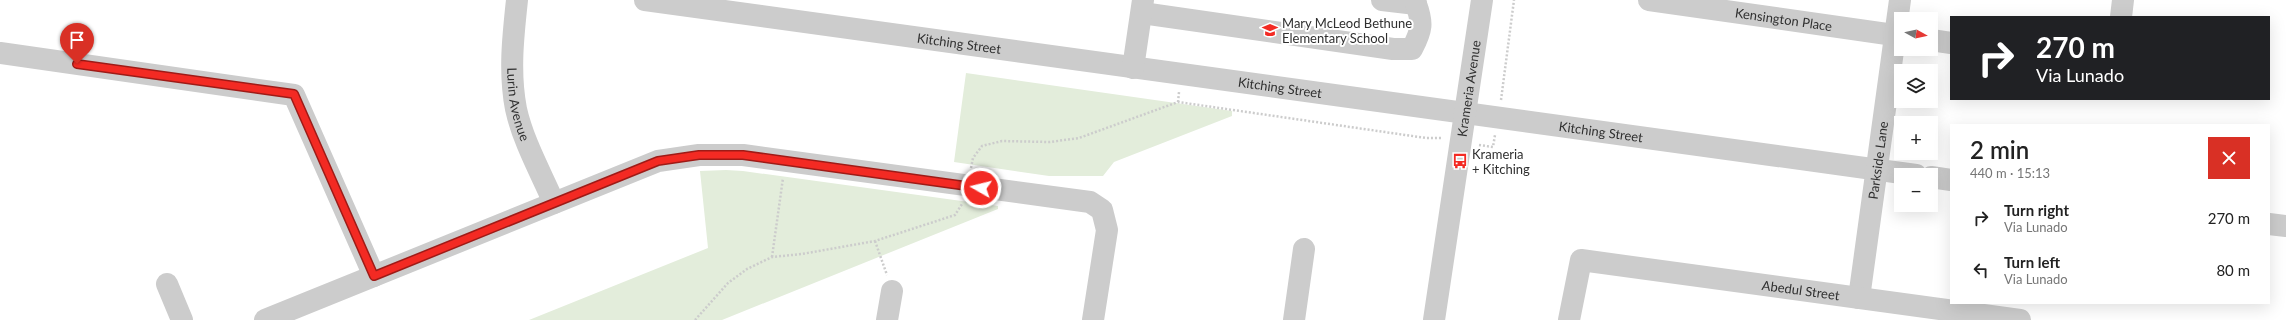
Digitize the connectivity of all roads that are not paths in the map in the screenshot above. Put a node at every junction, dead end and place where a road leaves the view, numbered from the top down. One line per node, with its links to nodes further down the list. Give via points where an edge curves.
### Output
1 (517, 0): 23 (street, Lurin Avenue, via 512,42 512,80 516,110)
2 (645, 0): 17 (street, Kitching Street)
3 (1382, 0): 8 (street)
4 (1482, 0): 18 (street, Krameria Avenue)
5 (1649, 0): 12 (street, Kensington Place)
6 (1900, 0): 10 (street, Parkside Lane)
7 (2123, 0): 11 (street)
8 (1417, 2): 9 (street, via 1421,18 1420,33 1412,48 1393,49)
9 (1142, 6): 17 (street)
10 (1899, 12)
11 (2121, 16)
12 (1894, 34)
13 (1938, 41): 14 (street)
14 (1950, 43)
15 (0, 53): 27 (street, via 294,94)
16 (1895, 56): 19 (street, Parkside Lane)
17 (1133, 68): 18 (street, Kitching Street)
18 (1465, 114): 19 (street, Kitching Street); 36 (street, Krameria Avenue)
19 (1877, 170): 20 (street, Kitching Street); 30 (street, Parkside Lane)
20 (1894, 172)
21 (1938, 178): 22 (street)
22 (1950, 180)
23 (554, 203): 27 (street); 34 (street, via 658,161 699,155 743,155 1090,202 1102,210 1107,230)
24 (2270, 224): 25 (street)
25 (2286, 226)
26 (1304, 249): 35 (street)
27 (374, 276): 32 (street)
28 (167, 284): 31 (street)
29 (892, 290): 33 (street)
30 (1859, 298): 37 (street, Abedul Street, via 1581,260); 38 (street, Abedul Street)
31 (182, 320)
32 (265, 320)
33 (888, 320)
34 (1093, 320)
35 (1294, 320)
36 (1434, 320)
37 (1569, 320)
38 (2020, 320)

